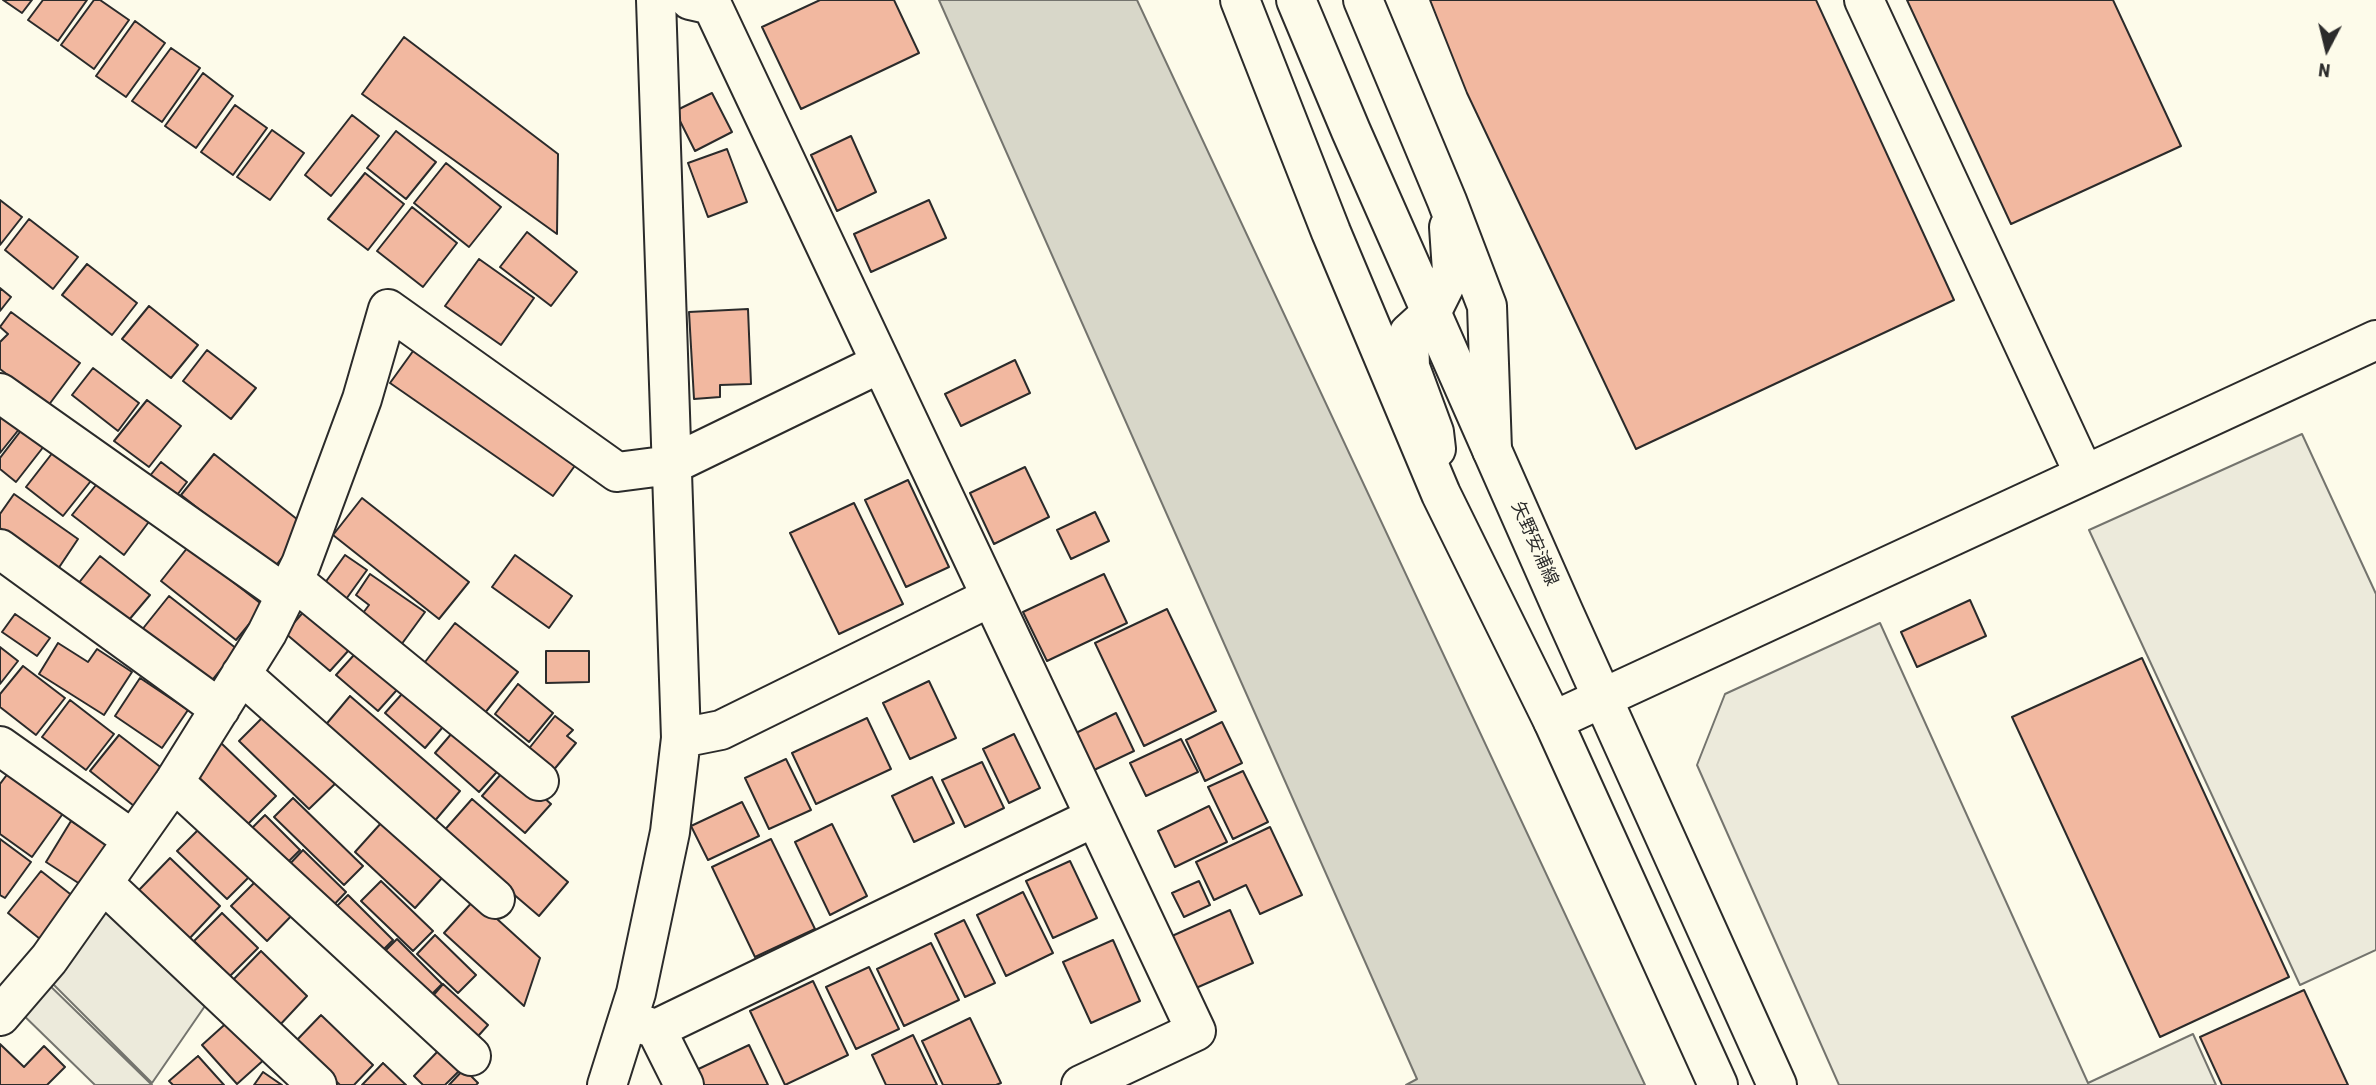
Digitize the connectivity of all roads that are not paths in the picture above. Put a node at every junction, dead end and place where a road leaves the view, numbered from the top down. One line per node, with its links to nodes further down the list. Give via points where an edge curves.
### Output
1 (656, 0): 13 (street)
2 (690, 0): 10 (street, via 712,5)
3 (1240, 0): 15 (street)
4 (1296, 0): 8 (street, 矢野安浦線)
5 (1363, 0): 7 (street)
6 (1864, 0): 14 (street)
7 (1447, 201): 8 (street, via 1452,271); 12 (street, via 1488,306)
8 (1431, 313): 12 (street, 矢野安浦線); 15 (street, via 1409,333 1410,367 1434,432)
9 (2376, 340): 14 (street)
10 (881, 363): 13 (street); 18 (street)
11 (0, 393): 17 (street)
12 (1492, 450): 20 (street, 矢野安浦線)
13 (671, 465): 17 (street, via 617,472 388,309 362,399); 23 (street)
14 (2084, 474): 20 (street)
15 (1441, 494): 22 (street)
16 (0, 550): 21 (street)
17 (289, 587): 19 (street); 25 (street)
18 (991, 597): 23 (street, via 722,730); 27 (street)
19 (242, 674): 21 (street); 30 (street)
20 (1602, 698): 22 (street); 39 (street, 矢野安浦線)
21 (219, 709): 26 (street)
22 (1553, 721): 38 (street)
23 (681, 738): 32 (street, via 670,832 636,993)
24 (0, 746): 28 (street)
25 (540, 781)
26 (174, 782): 28 (street); 33 (street)
27 (1095, 817): 32 (street); 37 (street, via 1196,1031)
28 (133, 840): 29 (street)
29 (103, 883): 31 (street, via 49,959); 34 (street)
30 (495, 899)
31 (0, 1016)
32 (642, 1024): 35 (street); 36 (street)
33 (471, 1056)
34 (317, 1085)
35 (607, 1085)
36 (684, 1085)
37 (1081, 1085)
38 (1718, 1085)
39 (1777, 1085)

